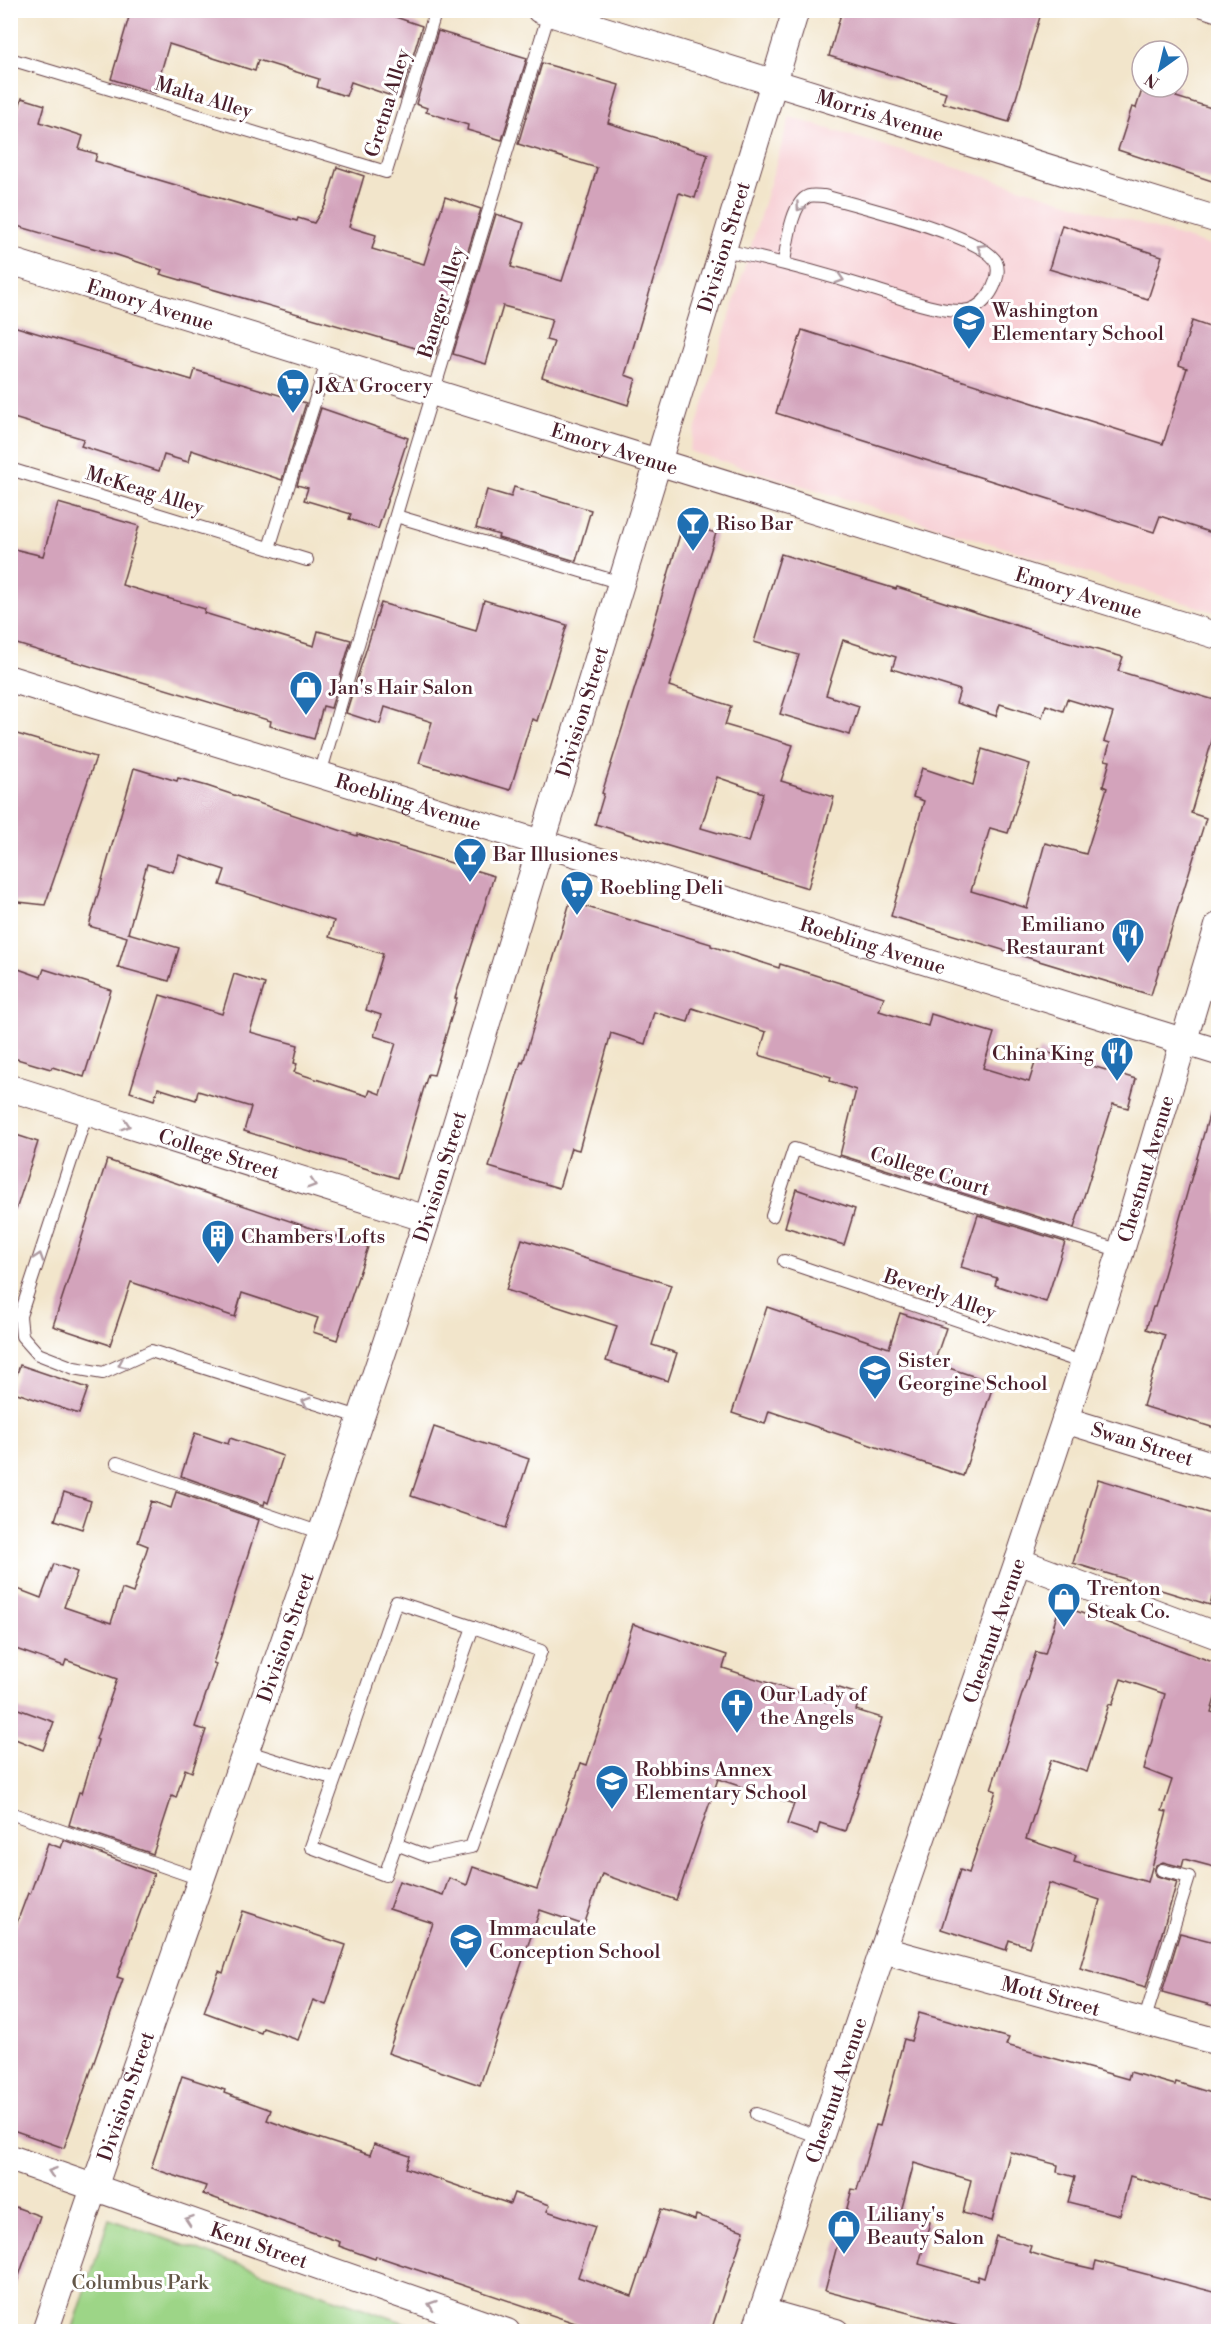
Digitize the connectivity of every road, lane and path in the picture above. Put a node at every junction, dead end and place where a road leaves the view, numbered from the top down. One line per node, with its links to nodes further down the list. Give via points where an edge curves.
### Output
1 (436, 10): 8 (lane, Gretna Alley)
2 (796, 10): 7 (street, Division Street)
3 (1200, 10): 5 (lane)
4 (544, 12): 7 (street, Morris Avenue); 14 (lane, Bangor Alley)
5 (1218, 16)
6 (10, 59): 8 (lane, Malta Alley)
7 (774, 83): 9 (street, Morris Avenue); 10 (street, Division Street)
8 (386, 172)
9 (1218, 220)
10 (723, 250): 12 (lane); 15 (street, Division Street)
11 (10, 261): 13 (street, Emory Avenue)
12 (784, 262): 12 (lane, one-way to 12, via 929,306 963,311 982,304 997,277 997,263 973,243 824,196 801,201)
13 (328, 359): 14 (street, Emory Avenue); 18 (lane)
14 (434, 391): 15 (street, Emory Avenue); 17 (lane, Bangor Alley)
15 (657, 462): 20 (street, Division Street); 21 (street, Emory Avenue)
16 (10, 469): 18 (lane, McKeag Alley)
17 (396, 516): 20 (lane); 23 (lane, Bangor Alley)
18 (269, 548): 19 (lane, McKeag Alley)
19 (307, 560)
20 (621, 583): 24 (street, Division Street)
21 (1218, 636)
22 (10, 679): 23 (street, Roebling Avenue)
23 (320, 774): 24 (street, Roebling Avenue)
24 (541, 843): 26 (street, Roebling Avenue); 31 (street, Division Street)
25 (1218, 926): 26 (street, Chestnut Avenue)
26 (1184, 1041): 27 (street, Roebling Avenue); 32 (street, Chestnut Avenue)
27 (1218, 1052)
28 (10, 1088): 29 (street, College Street)
29 (87, 1112): 31 (street, College Street, one-way to 31); 35 (lane, one-way to 29, via 151,1351 103,1373 74,1368 38,1354 22,1336 20,1316)
30 (772, 1216): 32 (lane, College Court, via 794,1149)
31 (427, 1220): 35 (street, Division Street)
32 (1121, 1251): 34 (street, Chestnut Avenue)
33 (784, 1261): 34 (lane, Beverly Alley)
34 (1084, 1364): 36 (street, Chestnut Avenue)
35 (362, 1418): 39 (street, Division Street)
36 (1065, 1420): 38 (street, Swan Street); 40 (street, Chestnut Avenue)
37 (117, 1463): 39 (lane)
38 (1218, 1467)
39 (321, 1533): 43 (street, Division Street)
40 (1018, 1561): 42 (street); 49 (street, Chestnut Avenue)
41 (473, 1627): 44 (lane, via 396,1602); 46 (lane); 46 (lane, via 541,1651 471,1847 427,1856)
42 (1218, 1636)
43 (245, 1751): 44 (lane); 48 (street, Division Street)
44 (335, 1779): 46 (lane, via 311,1847 385,1875)
45 (10, 1813): 48 (lane)
46 (396, 1844)
47 (1162, 1870): 50 (lane, via 1189,1877)
48 (200, 1879): 55 (street, Division Street)
49 (882, 1950): 50 (street, Mott Street); 53 (street, Chestnut Avenue)
50 (1144, 2022): 51 (street, Mott Street)
51 (1218, 2042)
52 (756, 2114): 53 (lane)
53 (820, 2136): 56 (street, Chestnut Avenue)
54 (10, 2158): 55 (street, Kent Street, one-way to 54)
55 (94, 2187): 57 (street, Division Street); 58 (street, Kent Street, one-way to 55)
56 (758, 2321): 59 (street)
57 (45, 2331)
58 (507, 2331)
59 (836, 2331)

